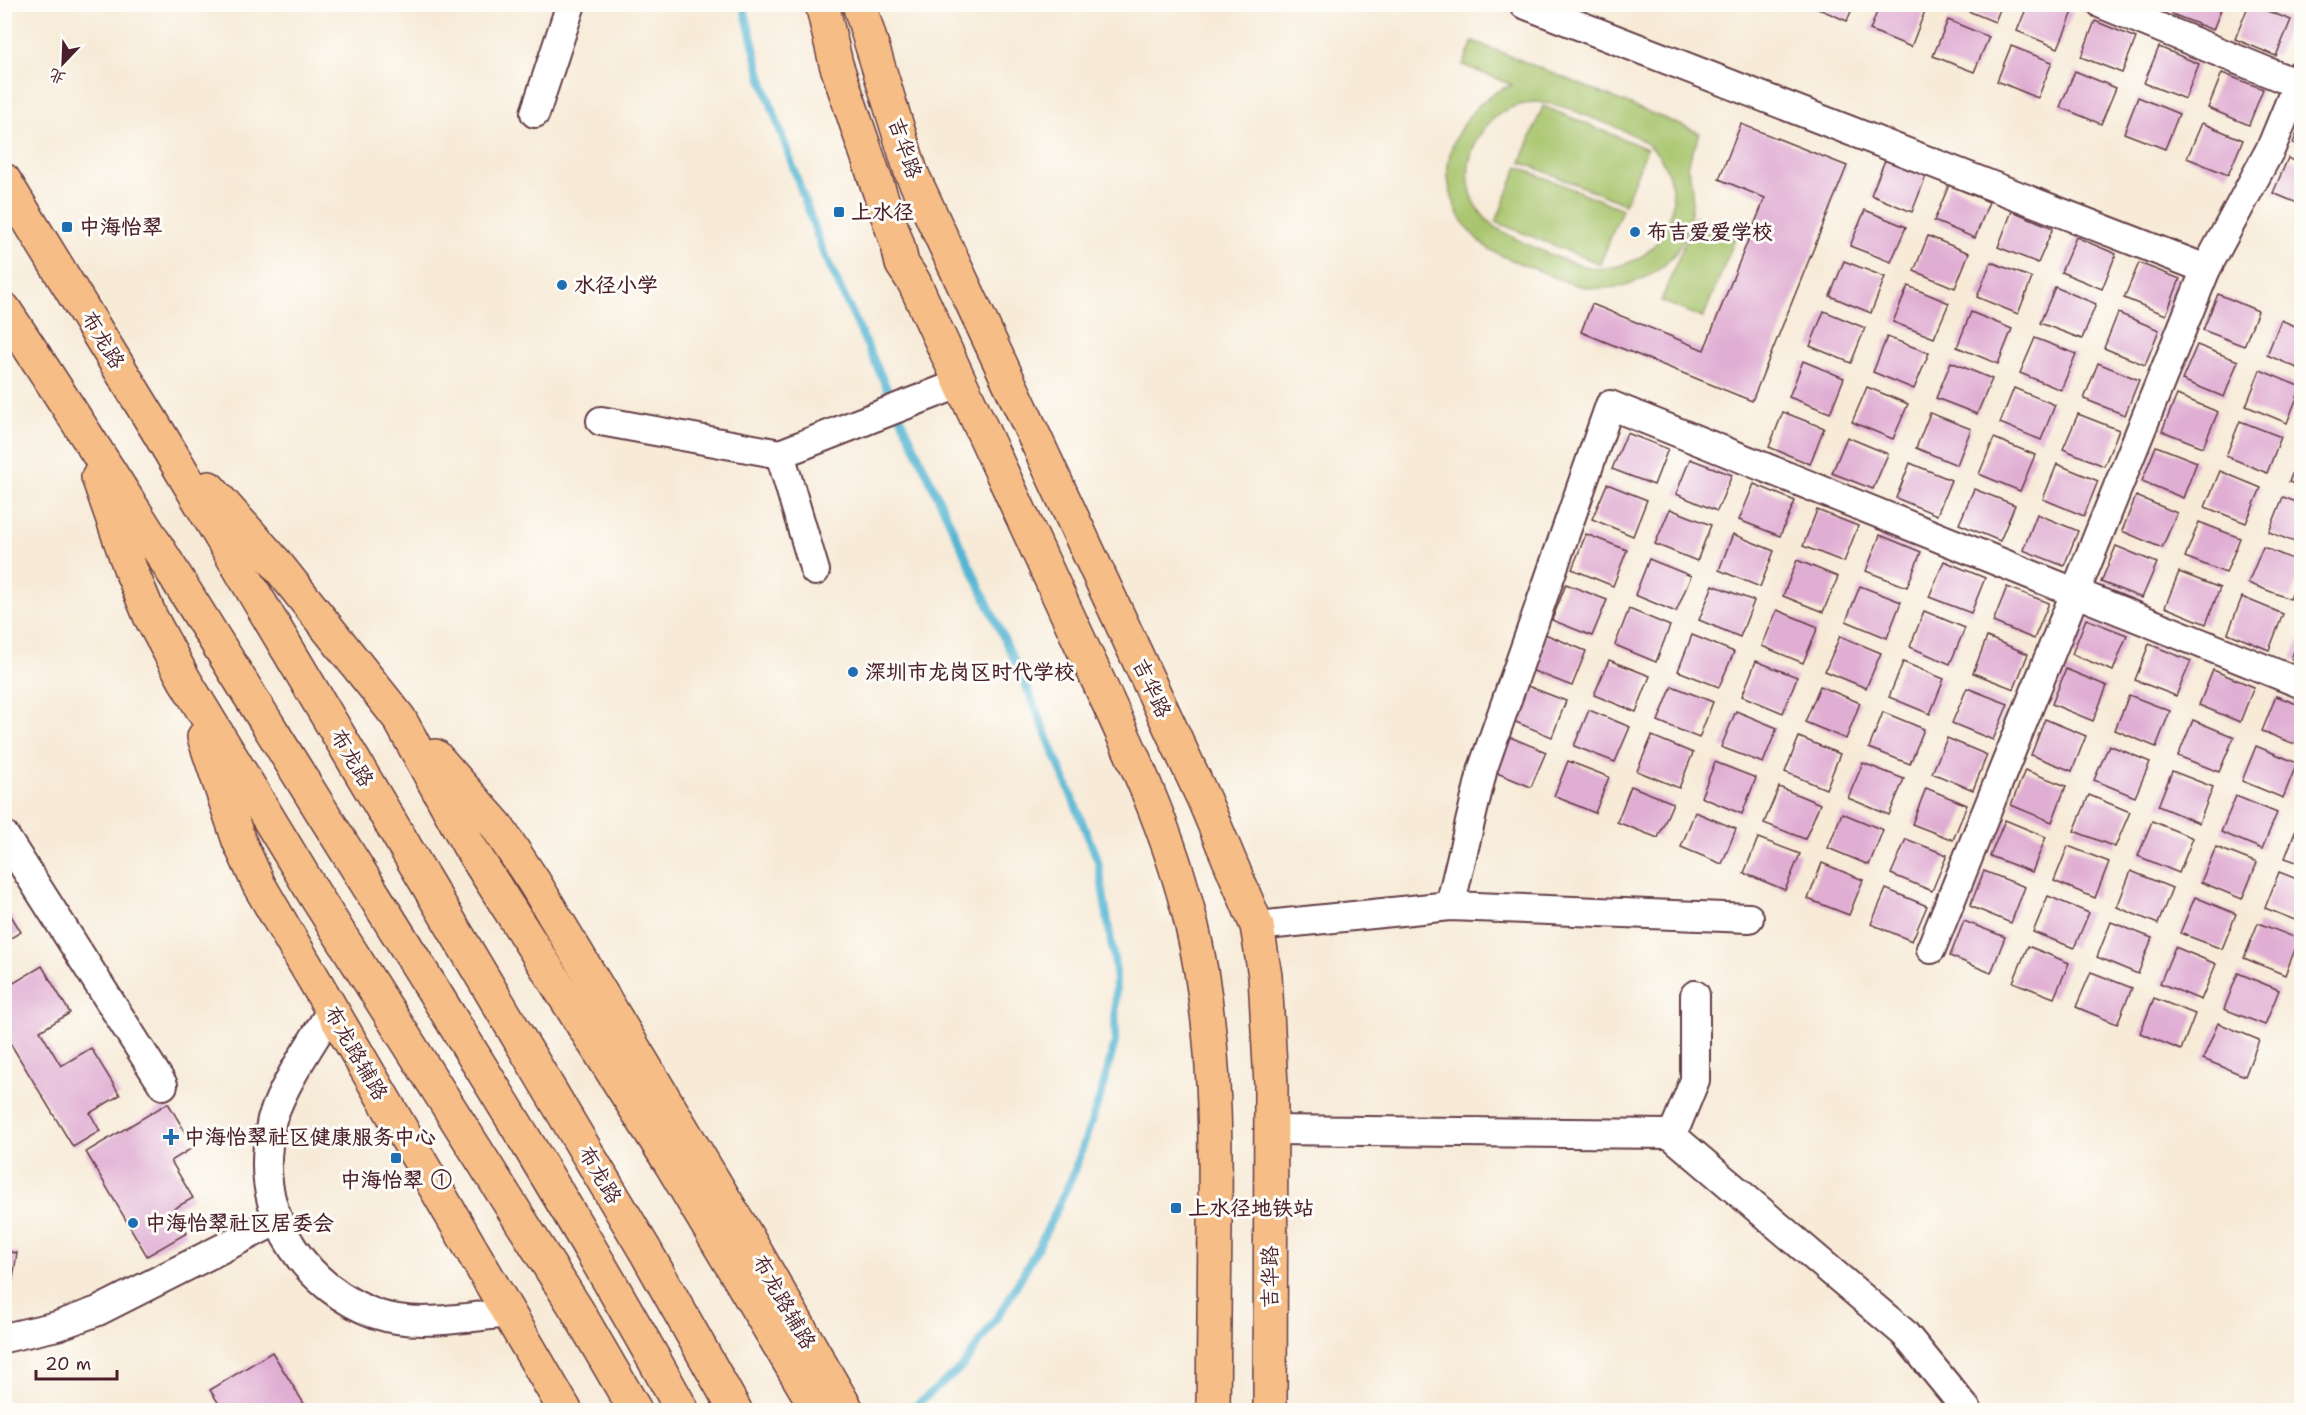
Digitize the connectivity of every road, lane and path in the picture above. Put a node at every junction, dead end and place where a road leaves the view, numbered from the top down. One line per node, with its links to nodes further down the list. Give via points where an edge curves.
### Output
1 (571, 4): 7 (street)
2 (822, 4): 11 (main road, 吉华路, via 836,64 902,264)
3 (859, 4): 24 (main road, 吉华路, via 911,172 1204,800)
4 (1524, 4): 9 (street)
5 (2102, 4): 6 (street)
6 (2299, 78): 9 (street, via 2271,148)
7 (535, 112)
8 (4, 180): 14 (main road, 布龙路)
9 (2206, 269): 17 (street)
10 (4, 309): 12 (main road)
11 (961, 383): 15 (street); 40 (main road, 吉华路, via 1130,754 1170,854 1192,923 1209,1022 1213,1078)
12 (79, 421): 18 (main road, via 130,568 150,616); 36 (main road, via 404,942)
13 (601, 422): 15 (street)
14 (159, 433): 20 (main road, via 275,562); 37 (main road, 布龙路)
15 (780, 454): 16 (street)
16 (815, 571)
17 (2075, 593): 19 (street); 22 (street, via 1610,405 1483,768); 25 (street)
18 (184, 679): 27 (main road, 布龙路辅路, via 239,841 259,885); 35 (main road, via 313,892 577,1310)
19 (2301, 684)
20 (399, 717): 38 (main road, via 468,844 671,1164); 39 (main road, 布龙路辅路, via 496,825 534,882)
21 (4, 835): 28 (street)
22 (1450, 906): 23 (street); 24 (street)
23 (1749, 918)
24 (1257, 926): 29 (main road, 吉华路, via 1270,1033)
25 (1931, 949)
26 (1695, 995): 30 (street, via 1695,1080)
27 (331, 1011): 31 (street, via 287,1084 272,1121 266,1161 271,1201); 32 (main road, 布龙路辅路)
28 (163, 1085)
29 (1271, 1130): 30 (street); 41 (main road, 吉华路)
30 (1672, 1136): 42 (street, via 1904,1333)
31 (278, 1220): 32 (street, via 309,1271 340,1297 377,1314 417,1321); 33 (street, via 98,1311 57,1326)
32 (508, 1313): 34 (main road, 布龙路辅路)
33 (4, 1338)
34 (565, 1410)
35 (635, 1410)
36 (682, 1410)
37 (735, 1410)
38 (818, 1410)
39 (847, 1410)
40 (1213, 1410)
41 (1270, 1410)
42 (1967, 1410)

